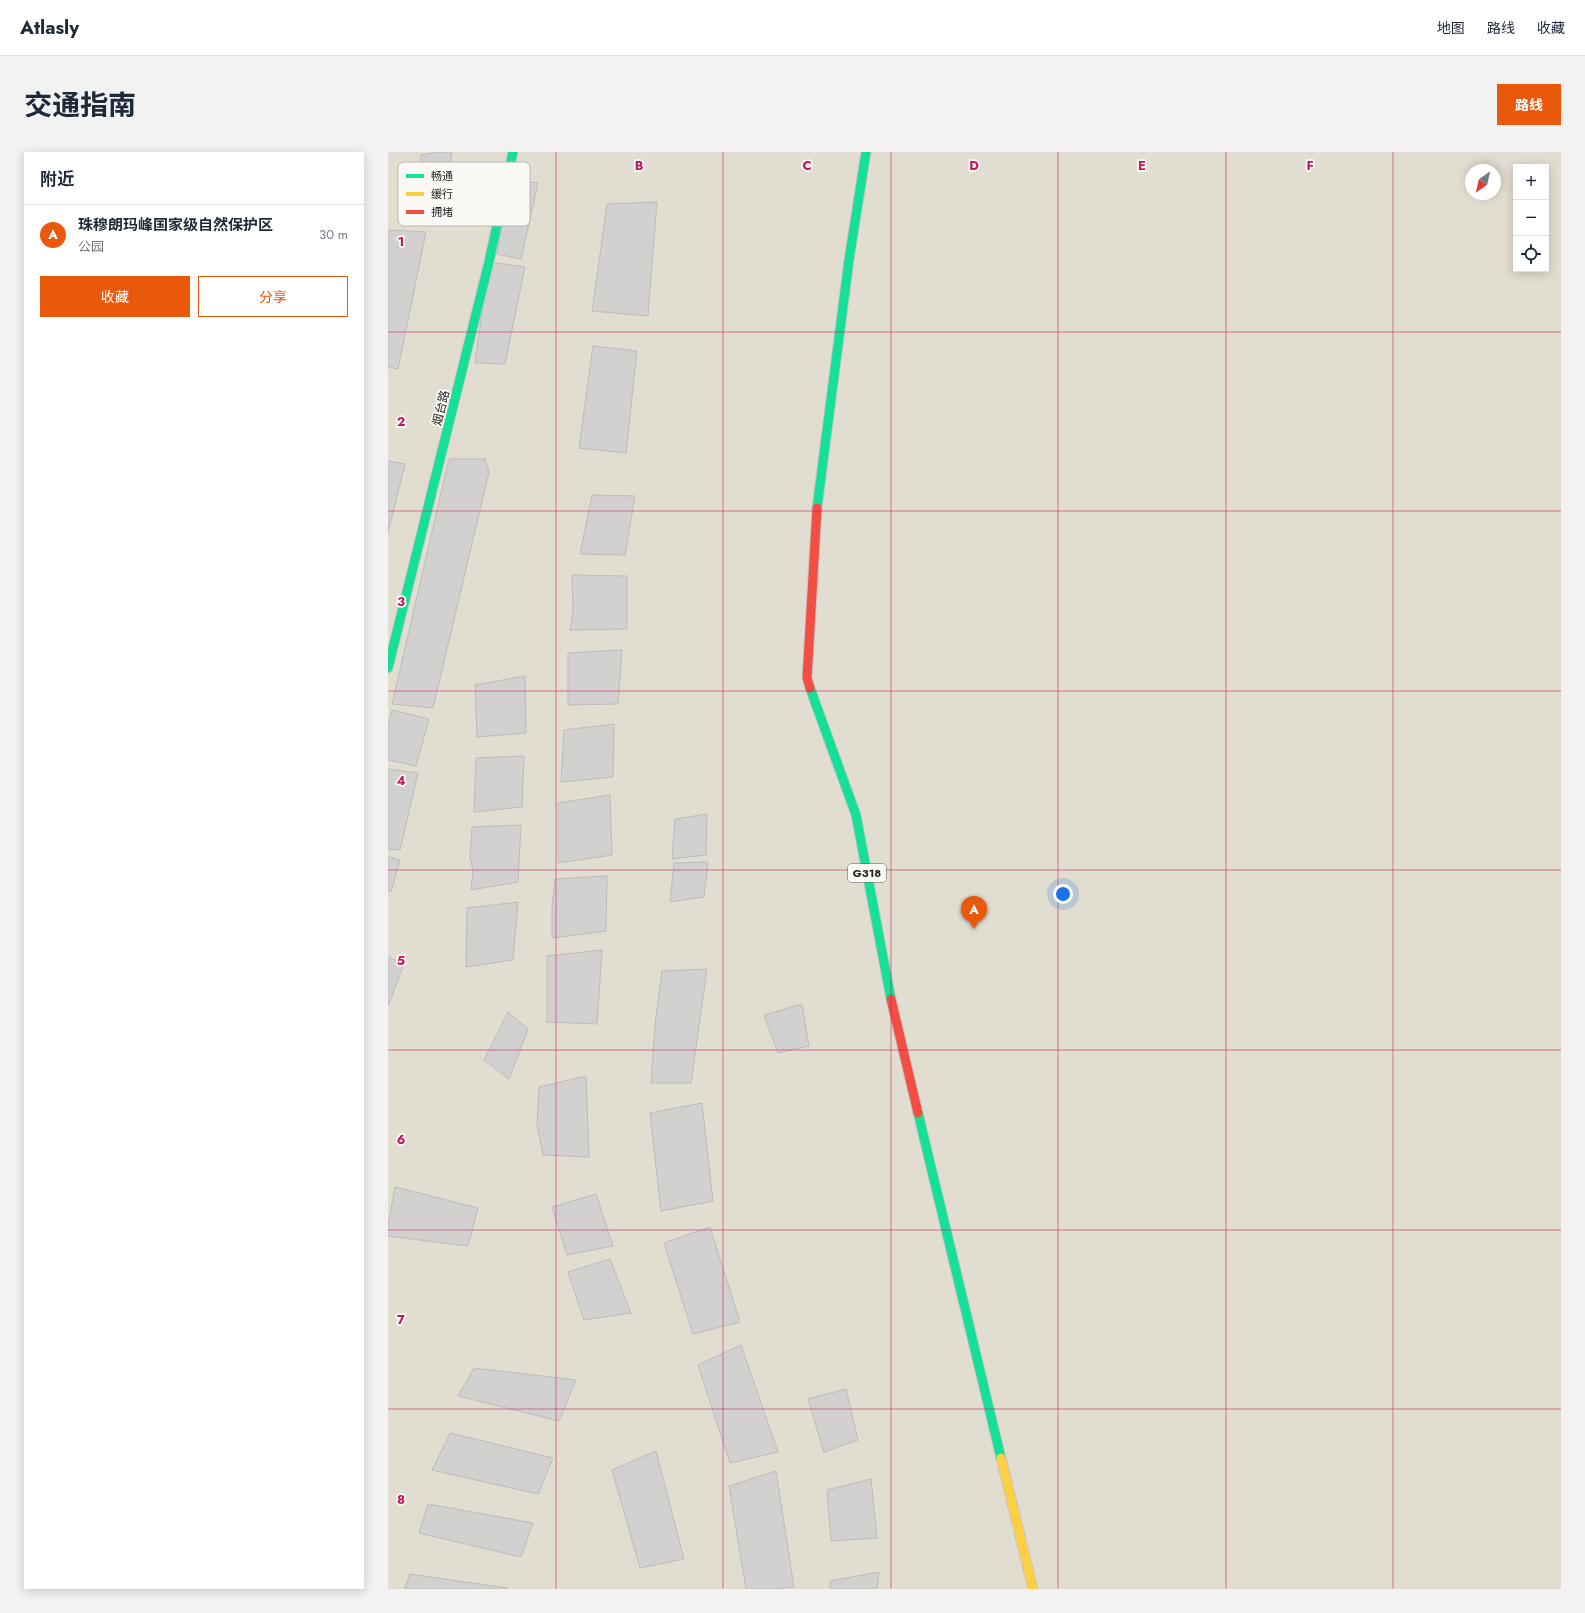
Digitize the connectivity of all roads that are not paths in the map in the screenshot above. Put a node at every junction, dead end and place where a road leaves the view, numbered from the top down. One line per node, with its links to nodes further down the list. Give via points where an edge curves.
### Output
1 (513, 152): 3 (main road, 烟台路)
2 (866, 152): 6 (main road, G318, via 849,260 816,518 807,678 856,815 887,984)
3 (511, 162)
4 (497, 226): 5 (main road, 烟台路)
5 (388, 668)
6 (1033, 1589)

